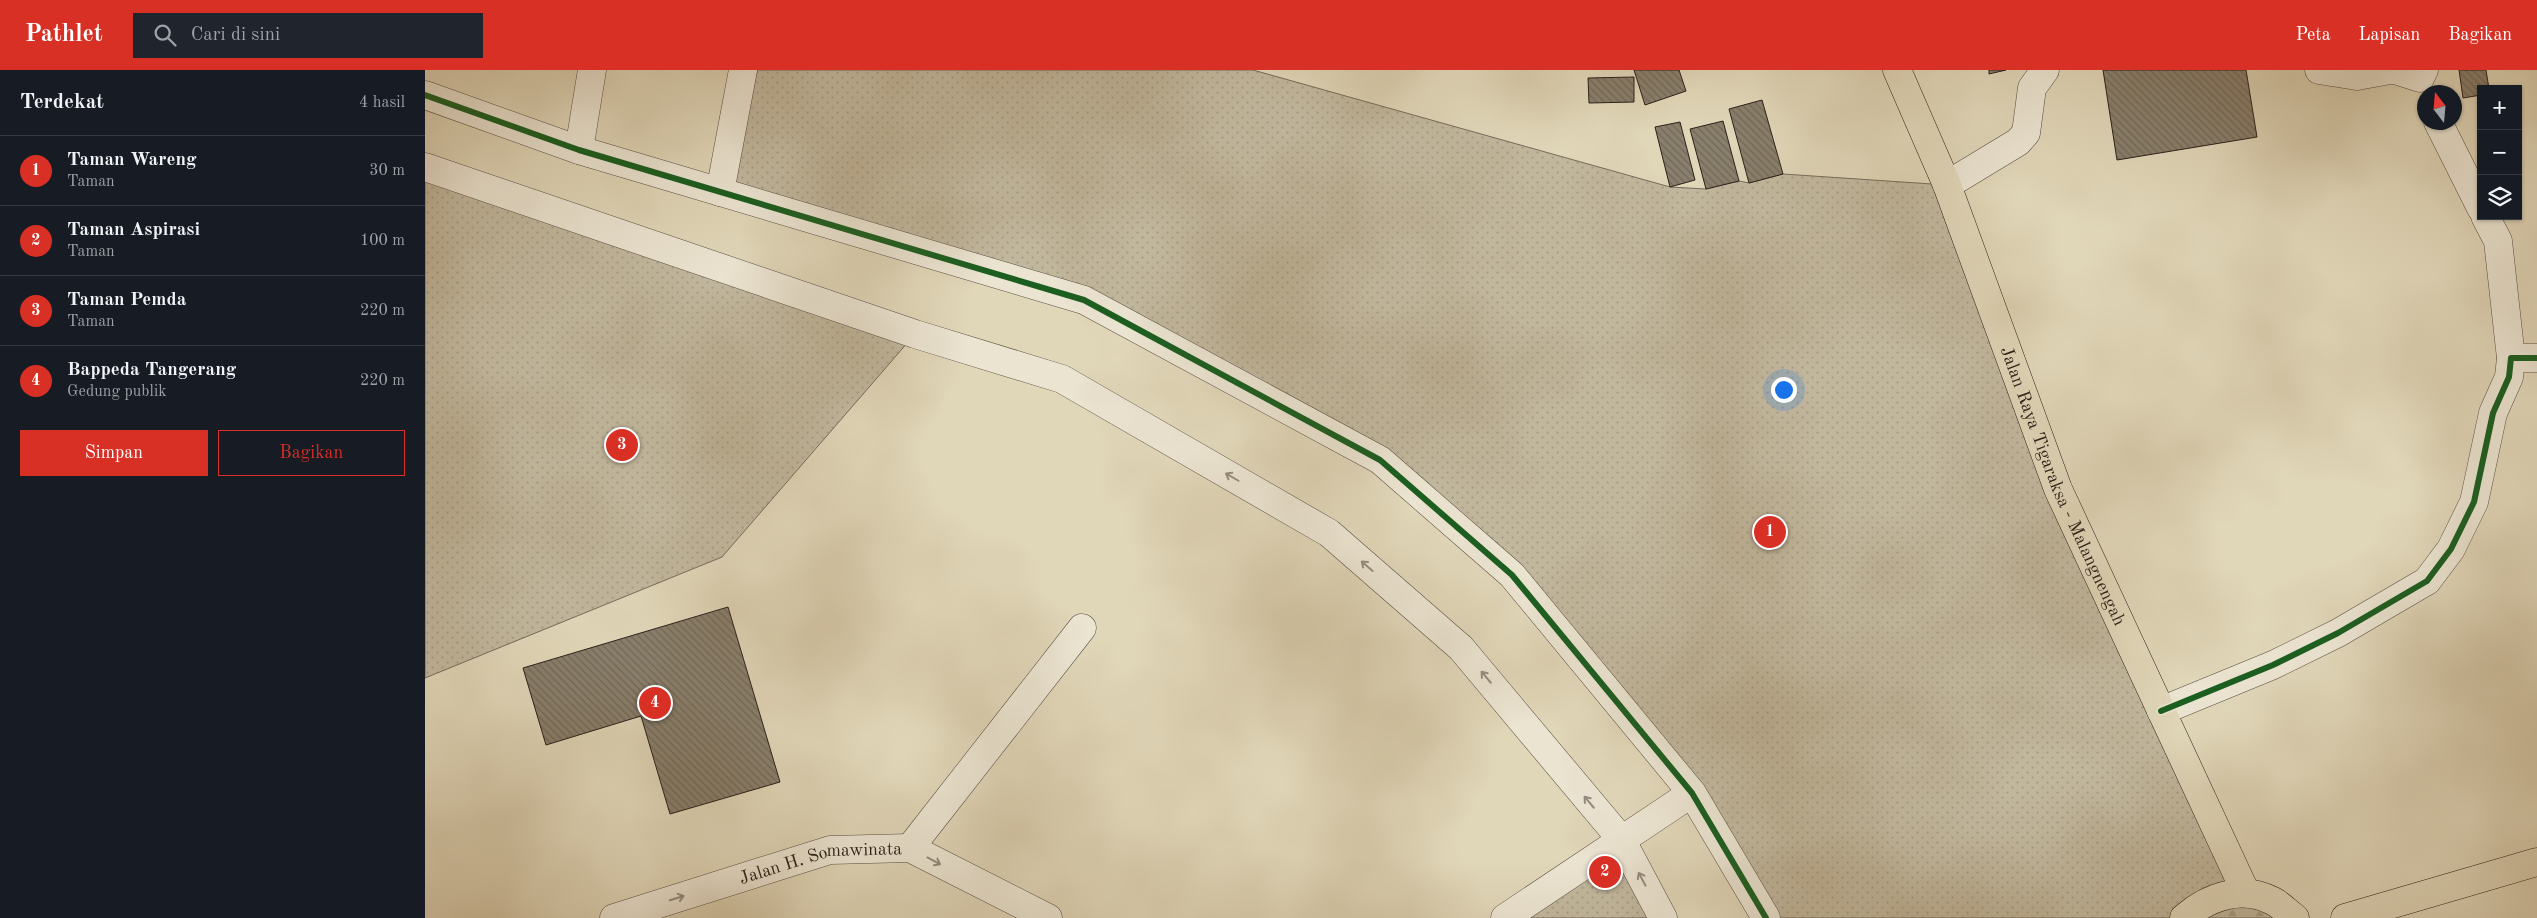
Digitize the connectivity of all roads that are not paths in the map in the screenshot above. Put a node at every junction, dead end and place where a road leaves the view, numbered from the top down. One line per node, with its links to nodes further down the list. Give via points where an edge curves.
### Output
1 (593, 70): 9 (street)
2 (743, 70): 12 (street)
3 (1897, 70): 11 (main road, Jalan Raya Tigaraksa - Malangnengah)
4 (2045, 70): 11 (street, via 2032,88 2026,132 2018,142)
5 (2319, 70): 6 (street, via 2357,76)
6 (2390, 70)
7 (425, 94): 9 (street)
8 (2443, 130): 13 (street)
9 (579, 150): 12 (street)
10 (425, 168): 19 (street, one-way to 10, via 1461,648 1329,532 1062,379 915,334)
11 (1947, 185): 17 (main road, Jalan Raya Tigaraksa - Malangnengah, via 2058,489)
12 (720, 192): 18 (street, via 1085,300 1380,460 1512,575)
13 (2477, 200)
14 (2487, 220): 15 (street, via 2498,241)
15 (2524, 358): 17 (street, via 2509,377 2493,413 2473,502 2451,549 2427,581 2338,633 2273,665)
16 (1082, 628): 20 (street)
17 (2161, 711): 22 (main road, Jalan Raya Tigaraksa - Malangnengah)
18 (1692, 793): 19 (street); 27 (street)
19 (1621, 839): 25 (street); 26 (street, one-way to 19)
20 (910, 848): 23 (street, Jalan H. Somawinata, one-way to 20, via 830,850); 24 (street, Jalan H. Somawinata, one-way to 24)
21 (2537, 862): 30 (main road)
22 (2246, 893): 28 (main road, via 2221,895 2199,905); 29 (main road, via 2273,901)
23 (614, 918)
24 (1047, 918)
25 (1505, 918)
26 (1663, 918)
27 (1766, 918)
28 (2184, 918)
29 (2295, 918)
30 (2345, 918)

